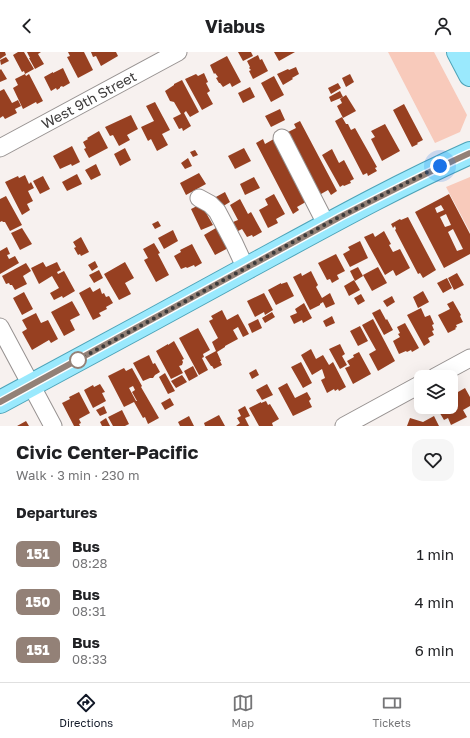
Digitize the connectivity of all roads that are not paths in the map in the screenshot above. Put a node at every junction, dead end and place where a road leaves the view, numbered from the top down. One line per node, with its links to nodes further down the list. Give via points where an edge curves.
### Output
1 (178, 52): 5 (street, West 9th Street)
2 (458, 52): 3 (main road)
3 (470, 75)
4 (282, 138): 8 (street)
5 (0, 148)
6 (470, 153): 8 (main road)
7 (199, 198): 9 (street, via 217,211)
8 (326, 224): 9 (main road)
9 (246, 269): 13 (main road)
10 (0, 327): 13 (street)
11 (470, 358): 12 (street)
12 (448, 370)
13 (31, 385): 15 (main road); 16 (street)
14 (414, 388): 17 (street)
15 (0, 402)
16 (53, 426)
17 (344, 426)

